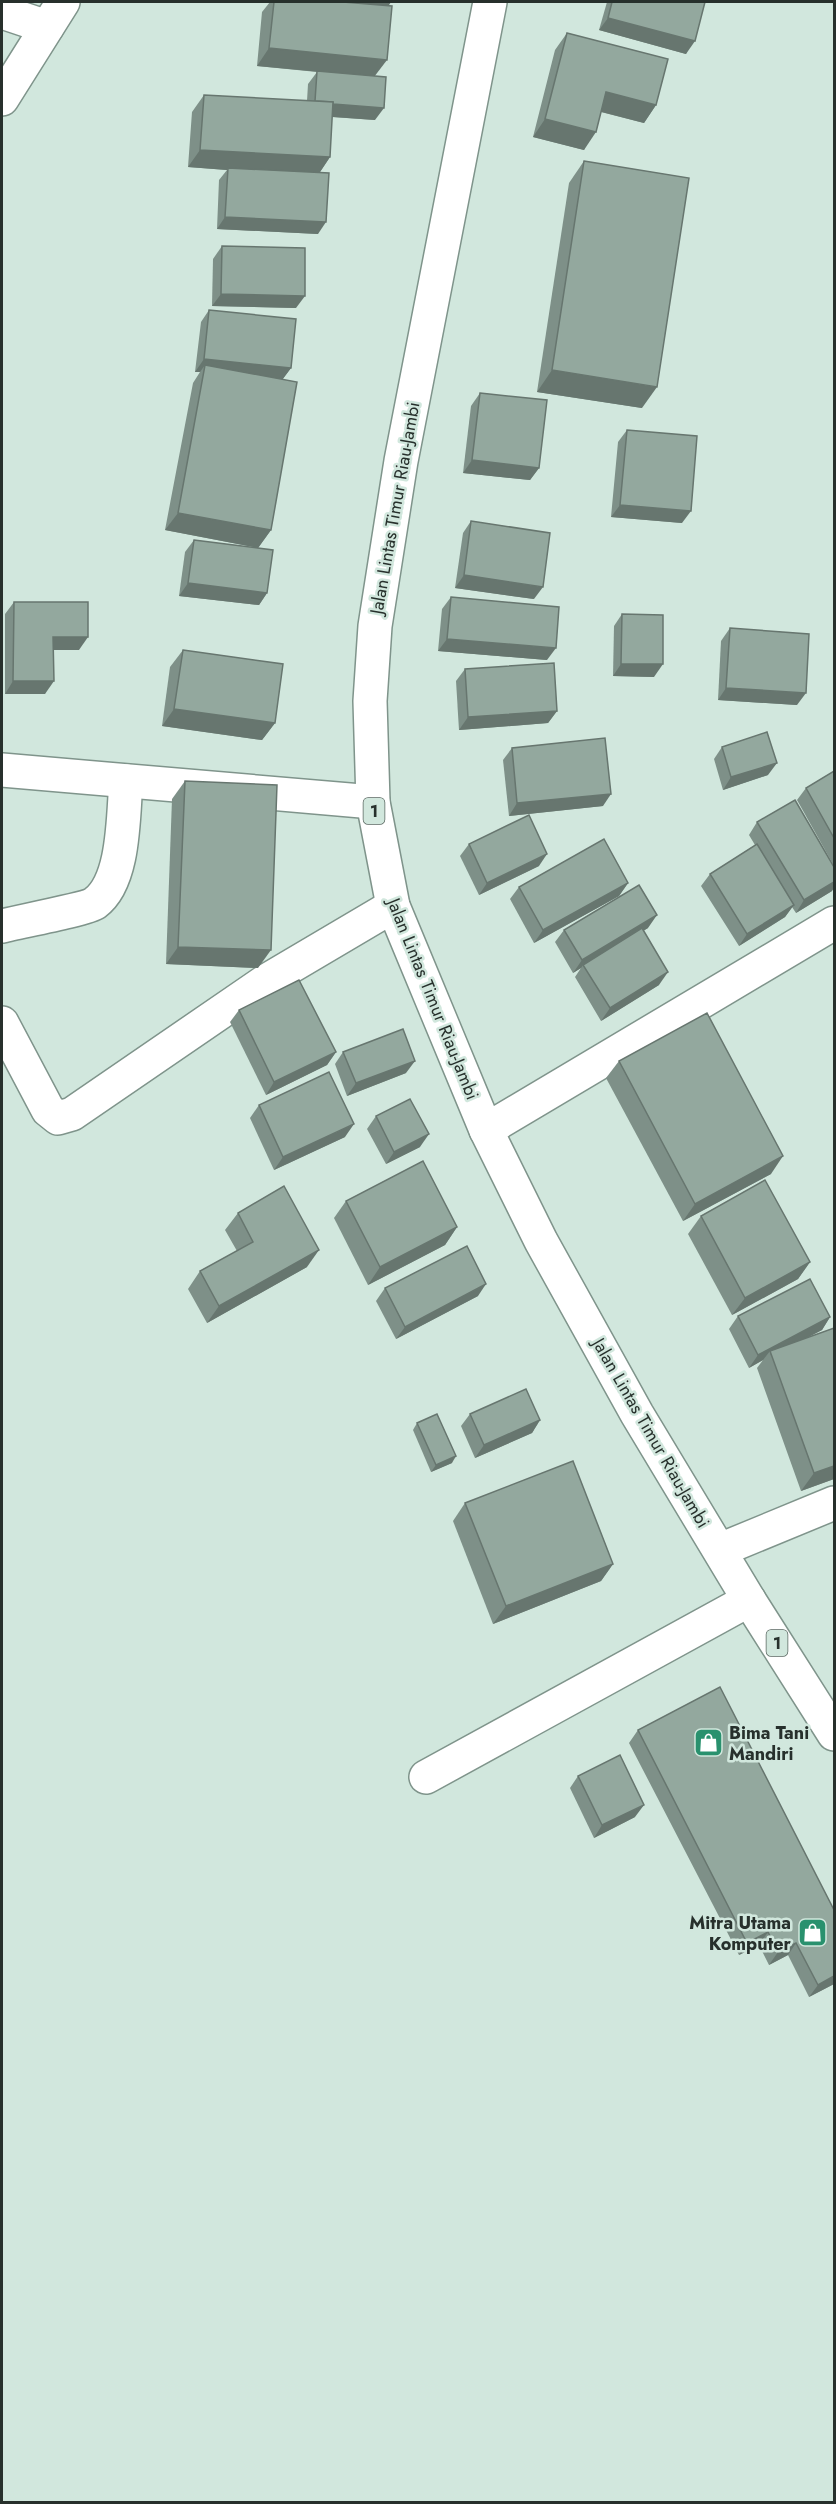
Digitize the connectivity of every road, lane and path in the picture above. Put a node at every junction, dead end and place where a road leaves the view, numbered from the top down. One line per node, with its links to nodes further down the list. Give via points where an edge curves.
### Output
1 (490, 2): 7 (main road, Jalan Lintas Timur Riau-Jambi / 1, via 401,461 375,626 370,701)
2 (2, 12): 3 (main road)
3 (55, 14): 4 (main road)
4 (2, 99)
5 (2, 770): 6 (main road)
6 (126, 781): 7 (main road); 10 (main road, via 119,857 111,883 95,904)
7 (373, 802): 8 (main road, Jalan Lintas Timur Riau-Jambi / 1)
8 (393, 906): 11 (main road, via 266,981 72,1114 58,1118 48,1110); 12 (main road, Jalan Lintas Timur Riau-Jambi / 1)
9 (834, 923): 12 (main road)
10 (2, 926)
11 (2, 1023)
12 (486, 1130): 14 (main road, Jalan Lintas Timur Riau-Jambi / 1, via 541,1241)
13 (834, 1503): 14 (main road)
14 (720, 1550): 15 (main road, Jalan Lintas Timur Riau-Jambi / 1)
15 (749, 1600): 16 (main road, Jalan Lintas Timur Riau-Jambi / 1); 17 (main road)
16 (834, 1734)
17 (426, 1777)

